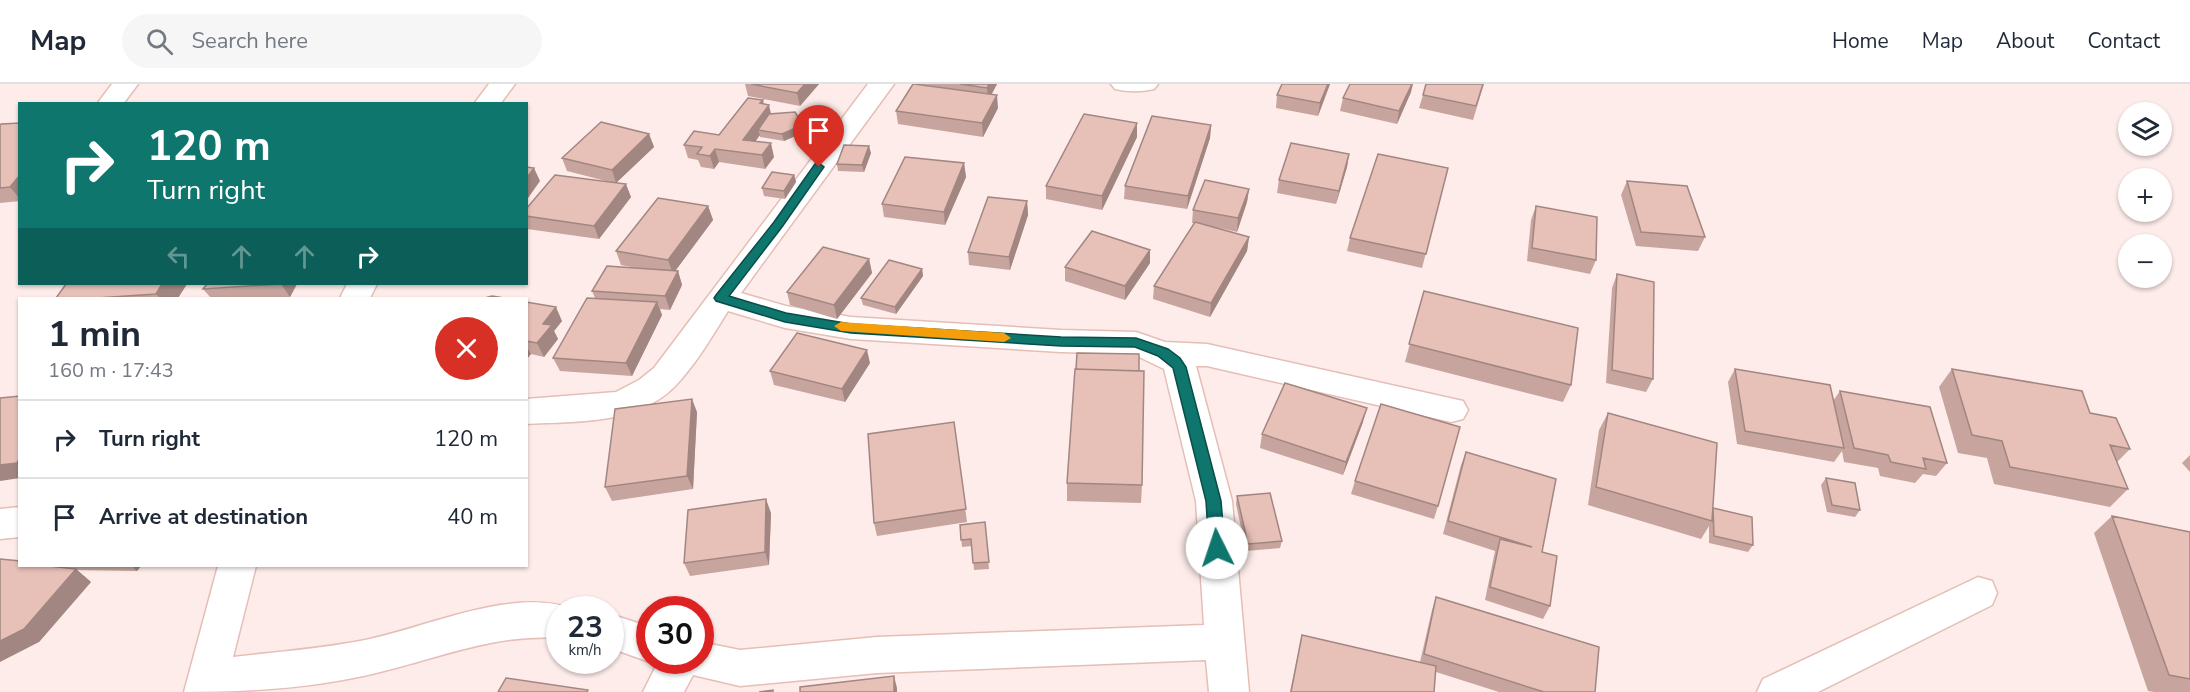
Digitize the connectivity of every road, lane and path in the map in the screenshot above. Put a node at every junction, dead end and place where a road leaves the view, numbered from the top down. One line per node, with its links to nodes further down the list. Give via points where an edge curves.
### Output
1 (125, 84): 6 (street)
2 (502, 84): 7 (street)
3 (881, 84): 8 (street)
4 (1124, 84): 5 (street)
5 (1145, 84)
6 (111, 102)
7 (488, 102)
8 (721, 298): 9 (street, via 785,317 851,328 1136,343); 11 (street, via 679,360 650,390 620,404)
9 (1163, 353): 10 (street, via 1207,355); 17 (street, via 1180,367 1214,501)
10 (1451, 410)
11 (528, 412)
12 (18, 522): 13 (street)
13 (0, 524)
14 (237, 567): 20 (street)
15 (1978, 593): 23 (street)
16 (546, 619): 20 (street, via 494,622 361,658)
17 (1224, 642): 18 (street, via 877,655 740,668); 22 (street)
18 (714, 663)
19 (673, 674): 21 (street)
20 (207, 685)
21 (663, 692)
22 (1229, 692)
23 (1777, 692)

